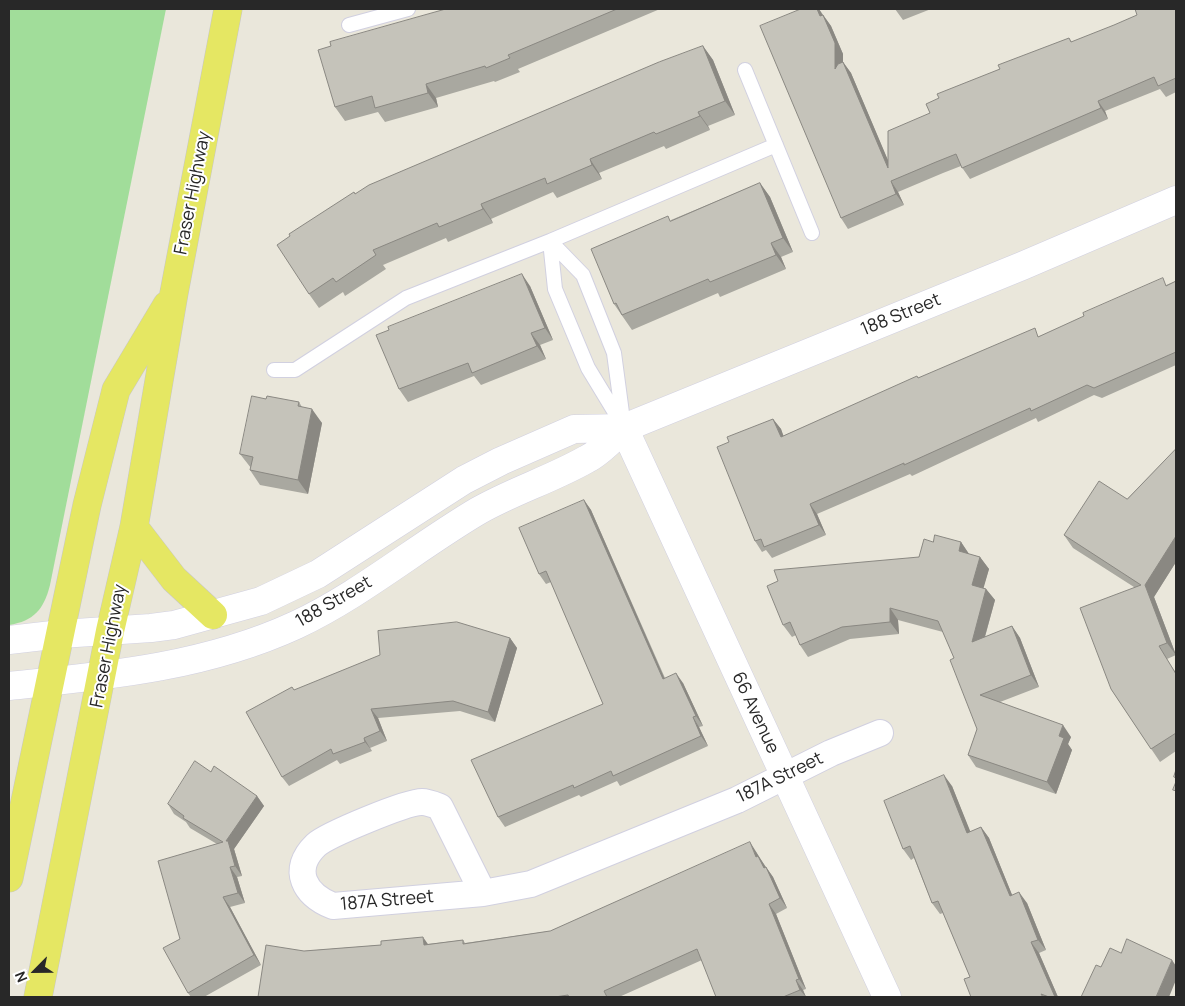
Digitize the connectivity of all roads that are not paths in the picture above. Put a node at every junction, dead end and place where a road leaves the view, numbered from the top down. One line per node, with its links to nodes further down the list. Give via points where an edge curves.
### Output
1 (210, 9): 6 (main road, Fraser Highway)
2 (228, 9): 6 (main road, Fraser Highway)
3 (408, 9): 4 (lane)
4 (349, 25)
5 (745, 70): 7 (lane)
6 (212, 92): 11 (main road, Fraser Highway)
7 (776, 144): 9 (lane); 10 (lane)
8 (1176, 200): 13 (street, 188 Street)
9 (812, 233)
10 (550, 241): 12 (lane, via 406,298 295,370); 13 (lane, via 555,289 588,368); 13 (lane, via 583,276 614,353)
11 (174, 294): 14 (main road, Fraser Highway); 17 (main road, Fraser Highway, via 116,390 87,504)
12 (274, 370)
13 (624, 428): 15 (street, 188 Street, via 574,428 501,460 464,480 318,574 261,601); 19 (street, 188 Street, via 588,459 489,505 330,607 296,625 210,656); 23 (street, 66 Avenue)
14 (134, 527): 15 (main road, via 174,579); 16 (main road, Fraser Highway)
15 (213, 615): 16 (street, 188 Street, via 159,627)
16 (110, 631): 17 (street, 188 Street); 19 (main road, Fraser Highway)
17 (60, 634): 18 (street, 188 Street); 20 (main road, Fraser Highway)
18 (9, 640)
19 (102, 676): 20 (street, 188 Street); 27 (main road, Fraser Highway)
20 (50, 681): 21 (street, 188 Street); 24 (main road, Fraser Highway)
21 (9, 686)
22 (880, 733): 23 (street, 187A Street)
23 (785, 777): 26 (street, 187A Street, via 737,800 531,884); 28 (street, 66 Avenue)
24 (17, 788): 25 (main road, Fraser Highway)
25 (9, 878)
26 (483, 893): 26 (street, 187A Street, via 440,807 424,802 405,805 332,836 317,844 304,861 304,885 317,900 334,906)
27 (38, 997)
28 (888, 997)

